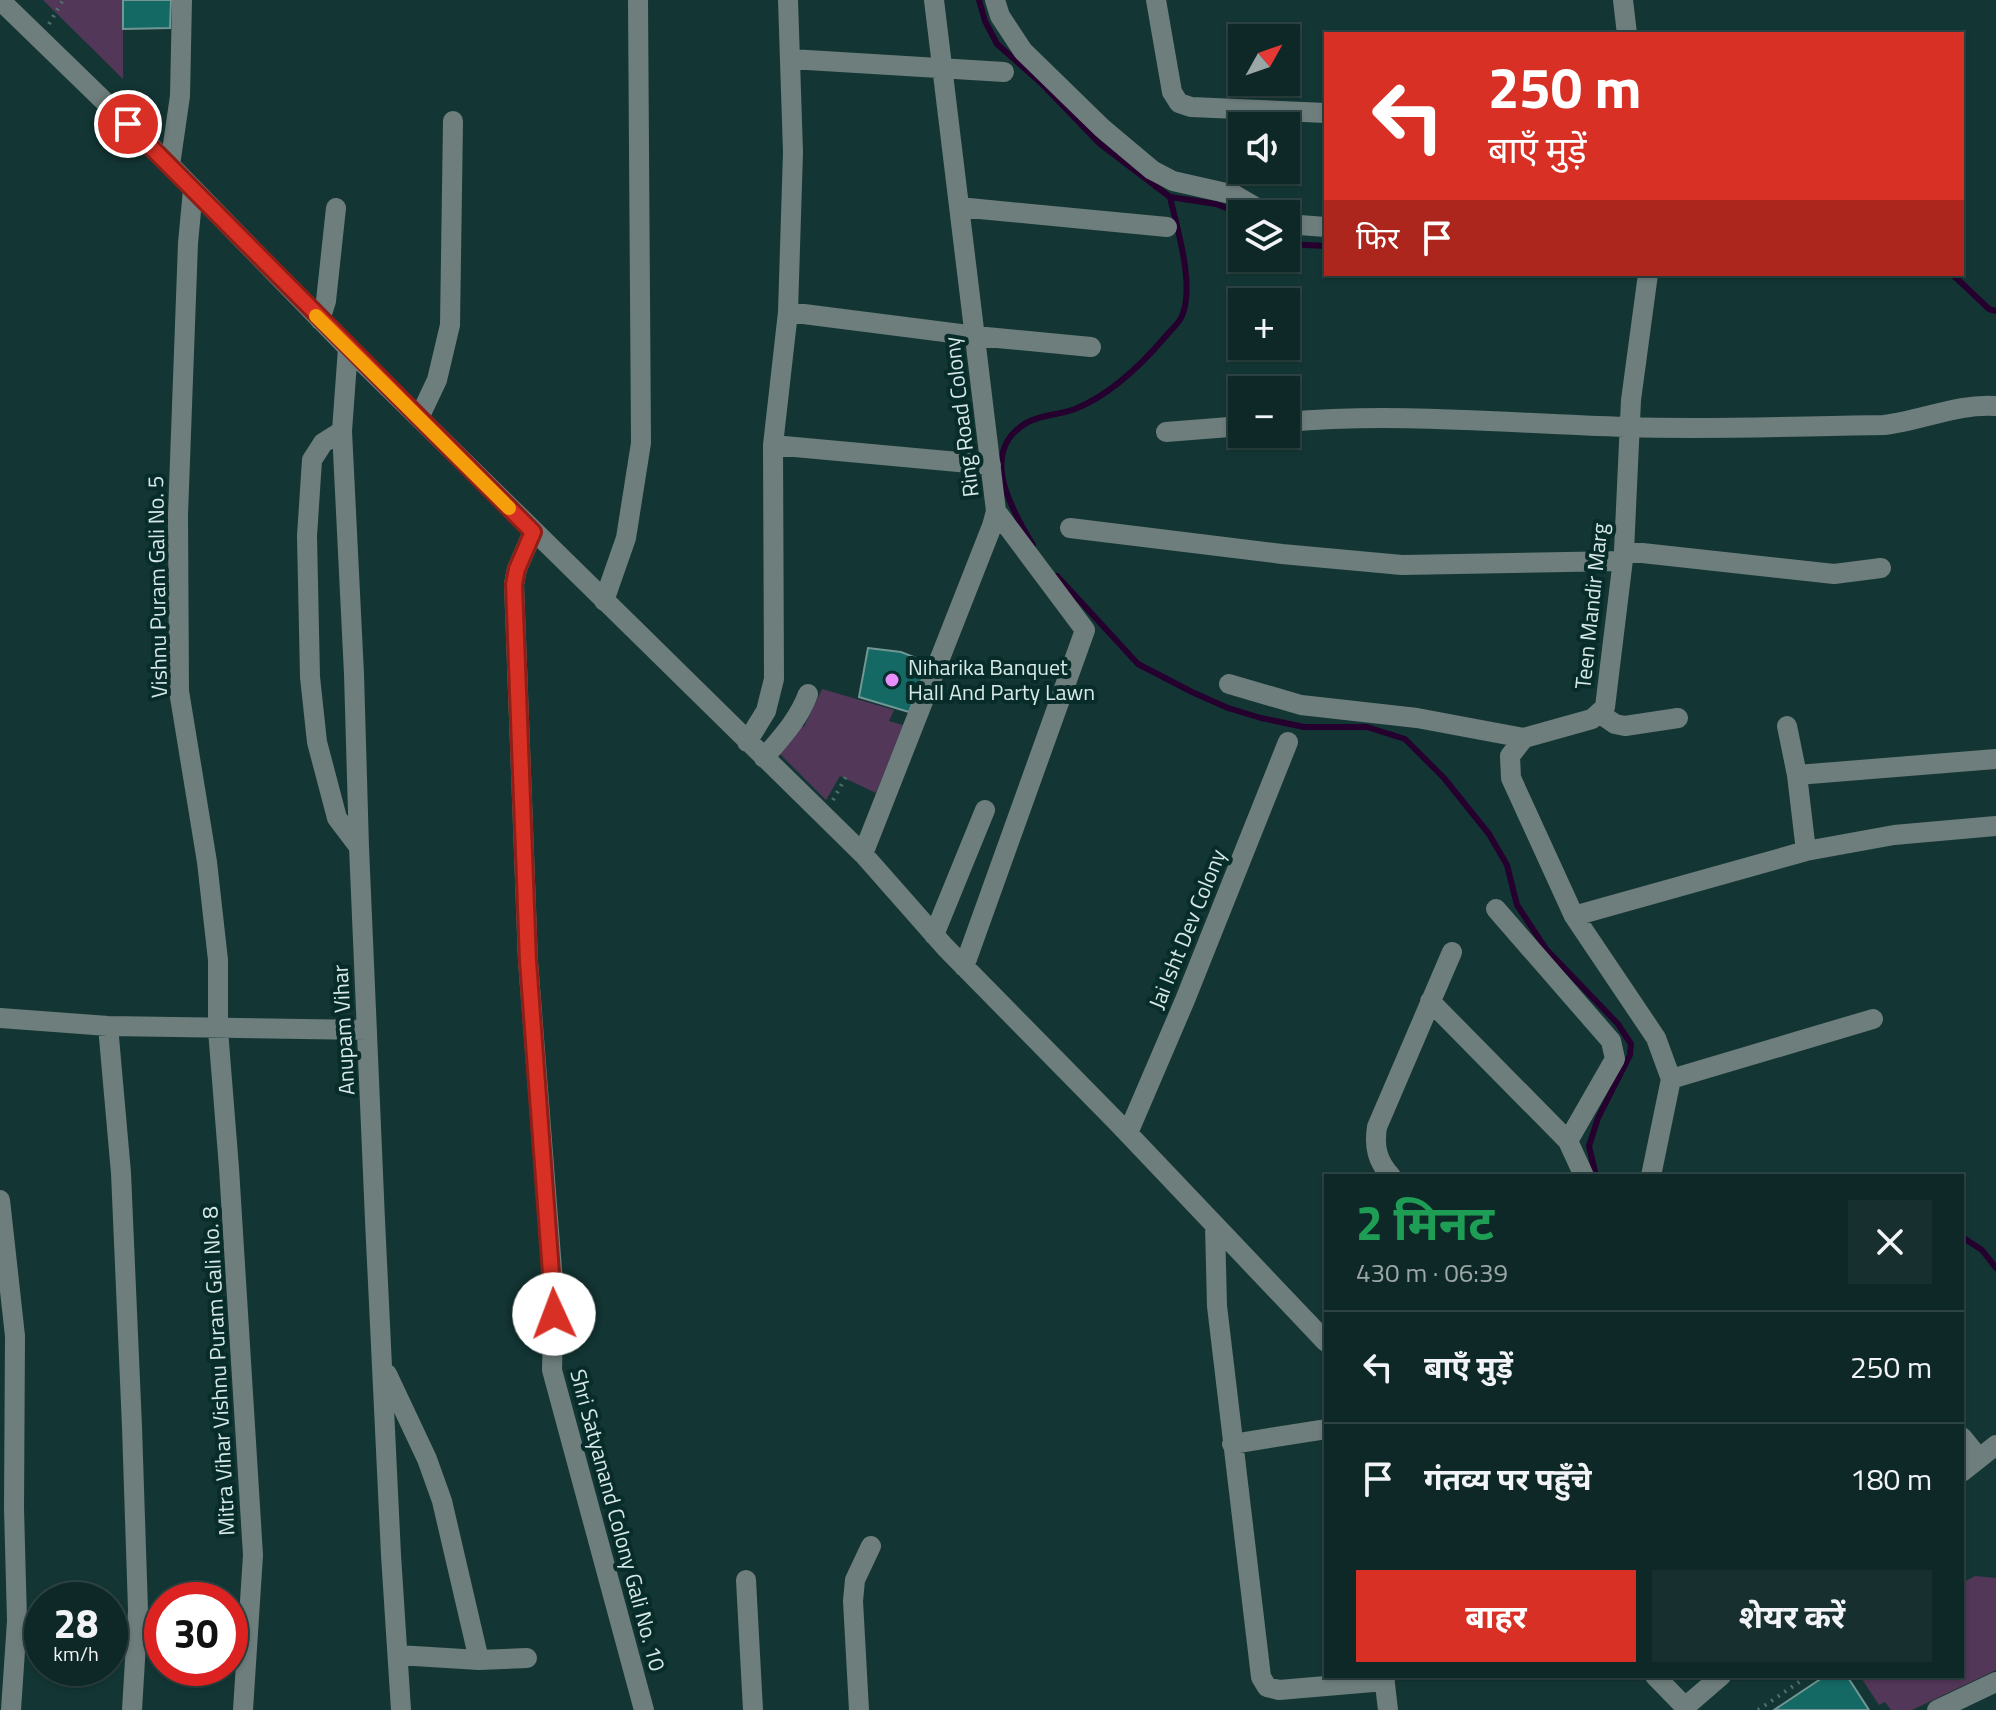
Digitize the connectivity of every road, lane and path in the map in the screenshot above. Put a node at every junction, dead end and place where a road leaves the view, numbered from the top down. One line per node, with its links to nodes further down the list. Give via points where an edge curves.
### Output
1 (0, 0): 15 (street)
2 (182, 0): 15 (street, via 180,96)
3 (638, 0): 43 (street, via 641,443 626,538)
4 (788, 0): 10 (street)
5 (934, 0): 11 (street, Ring Road Colony)
6 (995, 0): 17 (street, via 1023,51 1152,170)
7 (1156, 0): 13 (street, via 1172,92 1179,103)
8 (1623, 0): 9 (street)
9 (1627, 32)
10 (791, 59): 11 (street); 24 (street)
11 (941, 69): 12 (street); 18 (street, Ring Road Colony)
12 (1004, 72)
13 (1324, 113)
14 (453, 121): 30 (street, via 450,325 437,380)
15 (170, 165): 16 (street)
16 (193, 190): 25 (street); 69 (street, Vishnu Puram Gali No. 5, via 179,484 179,691 207,862 218,960)
17 (1243, 200)
18 (959, 207): 21 (street); 26 (street, Ring Road Colony)
19 (336, 208): 25 (street)
20 (1300, 225): 22 (street)
21 (1167, 227)
22 (1324, 227)
23 (1648, 276): 33 (street, Teen Mandir Marg)
24 (788, 312): 26 (street); 36 (street)
25 (320, 320): 28 (street)
26 (976, 336): 27 (street); 37 (street, Ring Road Colony)
27 (1091, 347)
28 (348, 348): 30 (street); 34 (street, Anupam Vihar)
29 (1996, 406): 33 (street, via 1970,406 1884,425)
30 (419, 418): 40 (street)
31 (1300, 421): 33 (street, via 1486,419)
32 (1228, 427): 35 (street)
33 (1629, 427): 41 (street, Teen Mandir Marg)
34 (342, 431): 57 (street, Anupam Vihar); 57 (street, via 323,443 312,460 307,536 310,677 317,742 337,818)
35 (1166, 432)
36 (773, 445): 37 (street); 50 (street, via 774,679 766,711)
37 (991, 465): 38 (street, Ring Road Colony)
38 (996, 511): 59 (street, Ring Road Colony); 64 (street, via 1085,630)
39 (1070, 528): 41 (street, via 1402,565)
40 (533, 532): 43 (street); 102 (street, Shri Satyanand Colony Gali No. 10, via 514,584 528,961 554,1295 552,1370)
41 (1623, 556): 42 (street, via 1834,574); 46 (street, Teen Mandir Marg, via 1605,707)
42 (1881, 568)
43 (604, 601): 50 (street)
44 (1229, 684): 49 (street, via 1301,705 1417,718)
45 (808, 694): 52 (street)
46 (1599, 713): 47 (street, via 1625,726); 49 (street, Teen Mandir Marg)
47 (1678, 718)
48 (1787, 726): 54 (street)
49 (1524, 738): 61 (street, via 1510,756 1511,778)
50 (747, 742): 52 (street)
51 (1288, 742): 72 (street, Jai Isht Dev Colony)
52 (764, 758): 59 (street)
53 (1996, 759): 54 (street)
54 (1797, 775): 58 (street)
55 (985, 810): 62 (street)
56 (1996, 826): 58 (street, via 1894,835)
57 (359, 847): 70 (street, Anupam Vihar)
58 (1806, 851): 61 (street)
59 (863, 854): 62 (street)
60 (1496, 909): 73 (street, via 1611,1041 1615,1059)
61 (1574, 916): 71 (street, via 1656,1038)
62 (934, 935): 64 (street)
63 (1452, 952): 65 (street)
64 (964, 967): 72 (street)
65 (1430, 1001): 73 (street); 74 (street, via 1377,1127 1377,1154)
66 (0, 1018): 68 (street)
67 (1873, 1019): 71 (street)
68 (108, 1026): 69 (street); 99 (street, via 121,1173 132,1427 138,1610)
69 (218, 1030): 70 (street); 100 (street, Mitra Vihar Vishnu Puram Gali No. 8, via 253,1555)
70 (367, 1030): 80 (street, Anupam Vihar)
71 (1671, 1079): 76 (street)
72 (1128, 1133): 78 (street)
73 (1568, 1141): 75 (street)
74 (1389, 1174)
75 (1583, 1174)
76 (1651, 1174)
77 (0, 1200): 98 (street, via 15,1336 17,1621)
78 (1215, 1225): 79 (street); 83 (street, via 1217,1306)
79 (1324, 1340)
80 (384, 1367): 89 (street, Anupam Vihar); 91 (street, via 442,1501)
81 (1324, 1429): 83 (street)
82 (1964, 1439): 85 (street)
83 (1232, 1444): 92 (street, via 1261,1677 1267,1687)
84 (1996, 1445): 85 (street)
85 (1979, 1458): 86 (street)
86 (1964, 1470)
87 (871, 1546): 104 (street, via 855,1580 853,1601)
88 (746, 1580): 103 (street)
89 (398, 1655): 91 (street); 101 (street, Anupam Vihar)
90 (527, 1658): 91 (street)
91 (479, 1660)
92 (1385, 1678): 105 (street)
93 (1657, 1678): 97 (street)
94 (1719, 1678): 97 (street)
95 (1805, 1678): 106 (path)
96 (1996, 1682): 107 (street)
97 (1687, 1708)
98 (11, 1710)
99 (132, 1710)
100 (243, 1710)
101 (401, 1710)
102 (644, 1710)
103 (753, 1710)
104 (859, 1710)
105 (1388, 1710)
106 (1758, 1710)
107 (1937, 1710)

